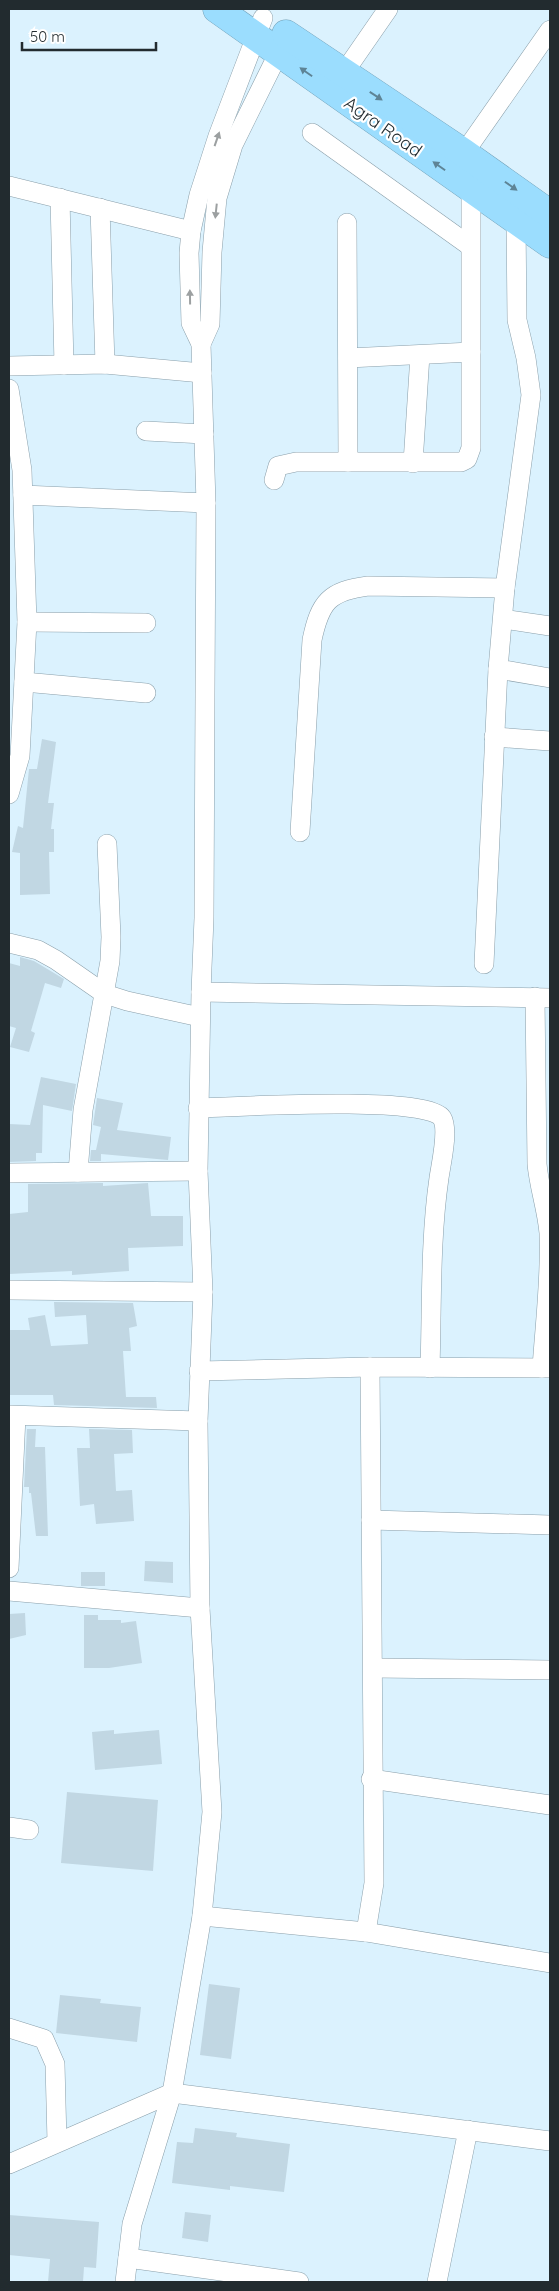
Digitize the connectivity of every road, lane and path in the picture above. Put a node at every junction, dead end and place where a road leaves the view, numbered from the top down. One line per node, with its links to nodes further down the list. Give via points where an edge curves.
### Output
1 (217, 9): 3 (highway, Agra Road)
2 (388, 9): 6 (street)
3 (256, 21): 5 (highway, Agra Road); 16 (street, one-way to 3, via 199,195)
4 (550, 30): 8 (street)
5 (283, 44): 6 (highway, Agra Road); 10 (highway, Agra Road, one-way to 5); 19 (street, one-way to 19, via 226,164 217,198)
6 (343, 74): 8 (highway, Agra Road, one-way to 8)
7 (312, 133): 18 (street)
8 (464, 153): 13 (highway, Agra Road, one-way to 13)
9 (9, 186): 11 (street)
10 (471, 189): 14 (highway, Agra Road); 18 (street)
11 (60, 198): 12 (street); 26 (street)
12 (100, 208): 16 (street); 25 (street)
13 (550, 214)
14 (516, 220): 17 (highway, Agra Road); 38 (street, via 516,320 531,395)
15 (347, 223): 24 (street)
16 (191, 231): 20 (street)
17 (550, 244)
18 (470, 246): 22 (street)
19 (212, 252): 20 (street); 21 (street, via 210,324)
20 (188, 253): 21 (street, one-way to 20, via 191,323)
21 (201, 344): 28 (street)
22 (471, 352): 23 (street); 33 (street, via 471,448 467,459 461,462)
23 (420, 355): 24 (street); 33 (street)
24 (348, 358): 32 (street)
25 (105, 364): 26 (street); 28 (street)
26 (64, 365): 27 (street)
27 (9, 366)
28 (202, 373): 31 (street)
29 (10, 399): 34 (street)
30 (146, 431): 31 (street)
31 (204, 434): 37 (street)
32 (348, 462): 33 (street); 35 (street, via 286,464 278,466)
33 (413, 463)
34 (15, 469): 36 (street)
35 (274, 480)
36 (23, 495): 37 (street); 40 (street)
37 (206, 503): 54 (street)
38 (505, 588): 39 (street); 50 (street, via 368,586 347,589 325,602 316,618 312,640)
39 (502, 619): 42 (street); 43 (street)
40 (27, 622): 41 (street); 45 (street)
41 (146, 623)
42 (550, 626)
43 (498, 669): 44 (street); 47 (street)
44 (550, 678)
45 (24, 682): 46 (street); 49 (street, via 20,756)
46 (146, 693)
47 (494, 737): 48 (street); 53 (street)
48 (550, 741)
49 (9, 794)
50 (300, 832)
51 (107, 844): 55 (street, via 112,937)
52 (9, 943): 55 (street, via 38,950)
53 (484, 964)
54 (201, 992): 56 (street); 57 (street)
55 (105, 994): 57 (street); 60 (street, via 83,1110)
56 (542, 997): 66 (street, via 537,1164 550,1257)
57 (200, 1018): 58 (street)
58 (198, 1108): 59 (street); 65 (street, via 394,1104 434,1111 442,1117 444,1138 434,1212)
59 (198, 1171): 60 (street); 63 (street)
60 (78, 1172): 61 (street)
61 (9, 1173)
62 (9, 1290): 63 (street)
63 (203, 1292): 67 (street)
64 (370, 1367): 65 (street); 67 (street); 70 (street)
65 (430, 1368): 66 (street)
66 (546, 1368)
67 (199, 1371): 69 (street)
68 (12, 1416): 69 (street); 72 (street)
69 (198, 1421): 74 (street)
70 (371, 1520): 71 (street); 75 (street)
71 (550, 1525)
72 (9, 1568)
73 (9, 1592): 74 (street)
74 (200, 1608): 81 (street, via 212,1812)
75 (373, 1668): 76 (street); 77 (street)
76 (550, 1670)
77 (371, 1779): 78 (street); 82 (street, via 374,1883)
78 (550, 1805)
79 (9, 1827): 80 (street)
80 (29, 1830)
81 (202, 1916): 82 (street); 85 (street)
82 (366, 1932): 83 (street)
83 (550, 1963)
84 (9, 2028): 88 (street, via 44,2039 55,2064)
85 (172, 2093): 86 (street); 88 (street); 90 (street, via 132,2224)
86 (468, 2130): 87 (street); 93 (street)
87 (550, 2141)
88 (57, 2142): 89 (street)
89 (9, 2164)
90 (128, 2258): 91 (street); 92 (street)
91 (125, 2282)
92 (298, 2282)
93 (437, 2282)

